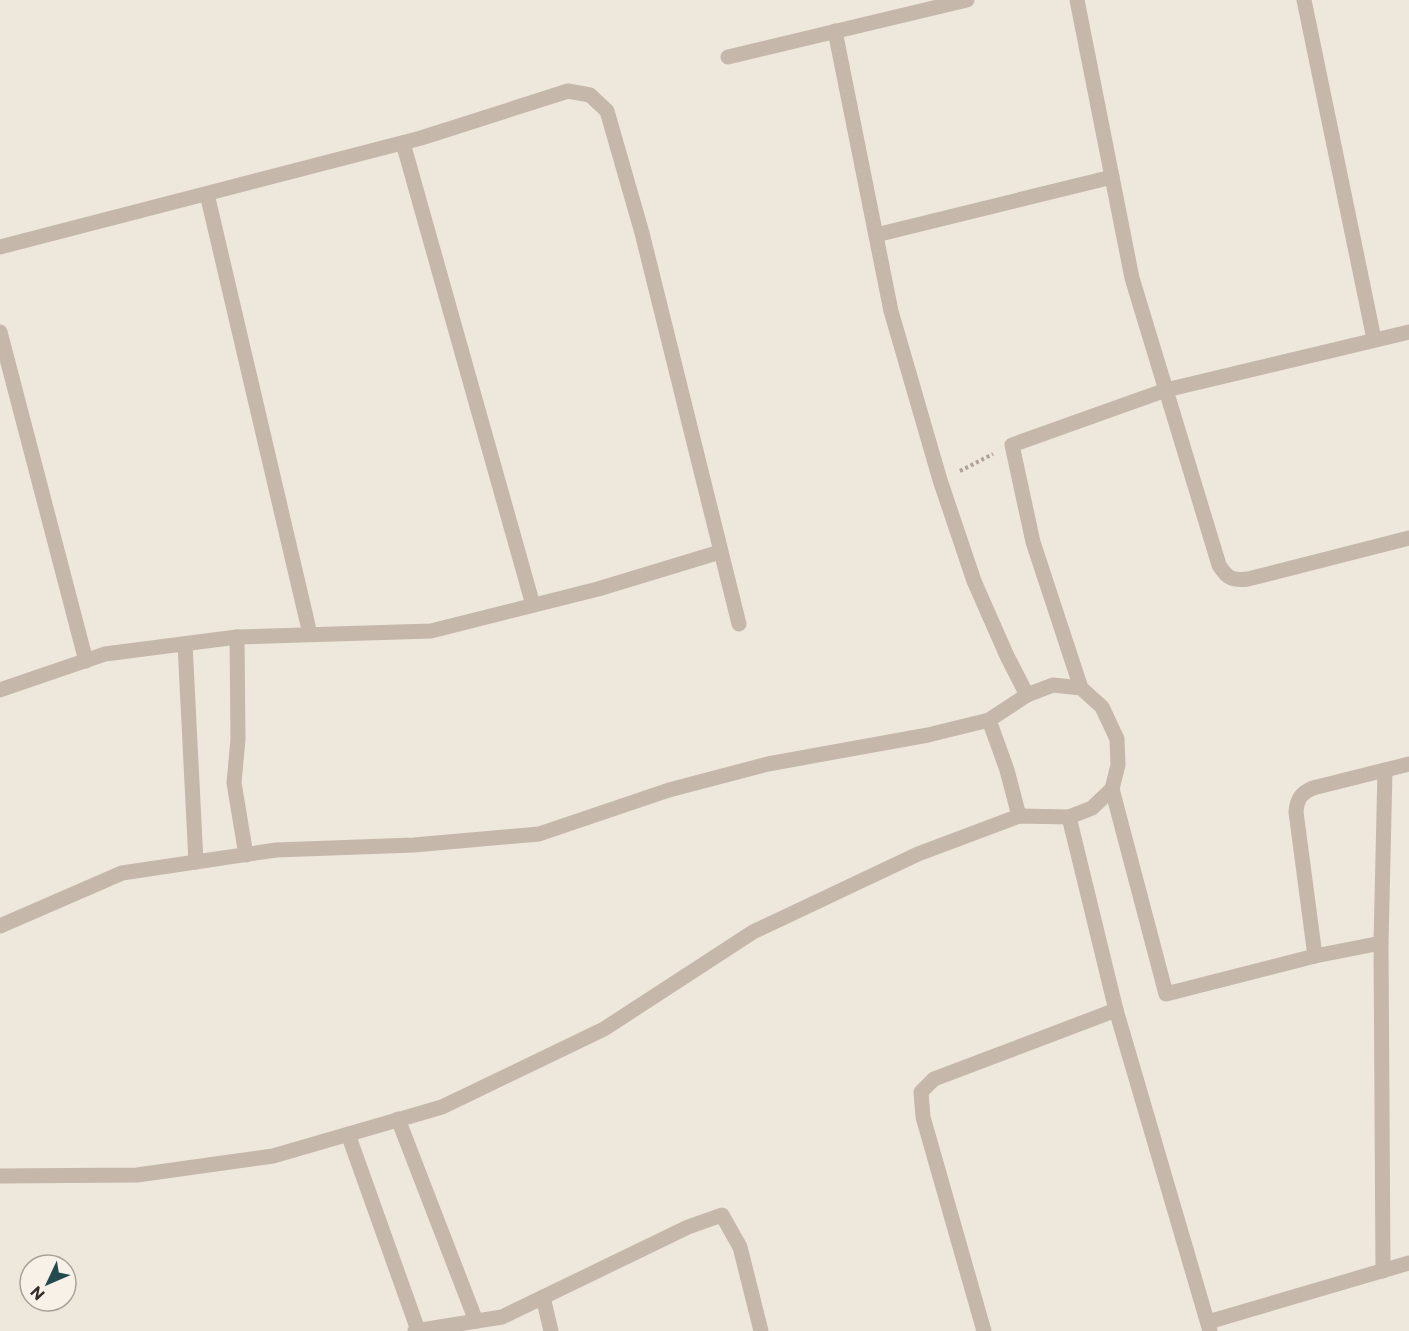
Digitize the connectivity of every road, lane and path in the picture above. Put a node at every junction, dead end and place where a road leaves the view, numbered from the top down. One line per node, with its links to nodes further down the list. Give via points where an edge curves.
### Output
1 (967, 0): 4 (street)
2 (1077, 0): 7 (street)
3 (1304, 0): 13 (street)
4 (835, 31): 5 (street); 9 (street)
5 (728, 57)
6 (403, 143): 8 (street); 18 (street, via 568,91 590,96 607,111 642,233); 19 (street)
7 (1112, 177): 9 (street); 14 (street, via 1132,278)
8 (207, 194): 10 (street); 21 (street)
9 (876, 235): 16 (street, via 891,311)
10 (0, 247)
11 (0, 332): 24 (street)
12 (1409, 332): 13 (street)
13 (1374, 339): 14 (street)
14 (1166, 390): 15 (street); 17 (street, via 1225,575 1236,580 1248,579)
15 (1012, 445): 16 (path); 25 (street, via 1033,542)
16 (940, 480): 27 (street, via 974,581)
17 (1409, 538)
18 (720, 552): 19 (street); 20 (street)
19 (533, 605): 21 (street, via 431,631)
20 (739, 624)
21 (310, 634): 22 (street)
22 (237, 637): 23 (street); 34 (street, via 238,739 234,783)
23 (185, 645): 24 (street, via 105,654); 35 (street)
24 (86, 661): 26 (street)
25 (1081, 688): 27 (street, via 1053,685); 31 (street, via 1102,707 1117,739 1118,765)
26 (0, 690)
27 (1027, 694): 28 (street)
28 (989, 720): 32 (street); 34 (street, via 768,764 669,790 540,834)
29 (1409, 764): 30 (street)
30 (1385, 770): 37 (street); 38 (street, via 1313,788 1303,792 1297,801)
31 (1112, 789): 33 (street, via 1092,808); 38 (street, via 1166,994)
32 (1019, 816): 33 (street); 40 (street, via 918,854 753,932 604,1029 441,1107)
33 (1069, 817): 39 (street)
34 (246, 855): 35 (street)
35 (196, 862): 36 (street, via 122,873)
36 (0, 926)
37 (1381, 943): 38 (street); 44 (street)
38 (1315, 956)
39 (1116, 1010): 47 (street); 51 (street, via 934,1079 921,1092 923,1117)
40 (398, 1119): 41 (street); 46 (street)
41 (348, 1134): 42 (street, via 273,1156 136,1175); 48 (street)
42 (0, 1176)
43 (1409, 1263): 44 (street)
44 (1383, 1271): 47 (street)
45 (543, 1297): 46 (street, via 502,1317); 49 (street); 50 (street, via 688,1227 722,1215 740,1247)
46 (476, 1321): 48 (street)
47 (1209, 1326)
48 (417, 1331)
49 (551, 1331)
50 (761, 1331)
51 (984, 1331)

